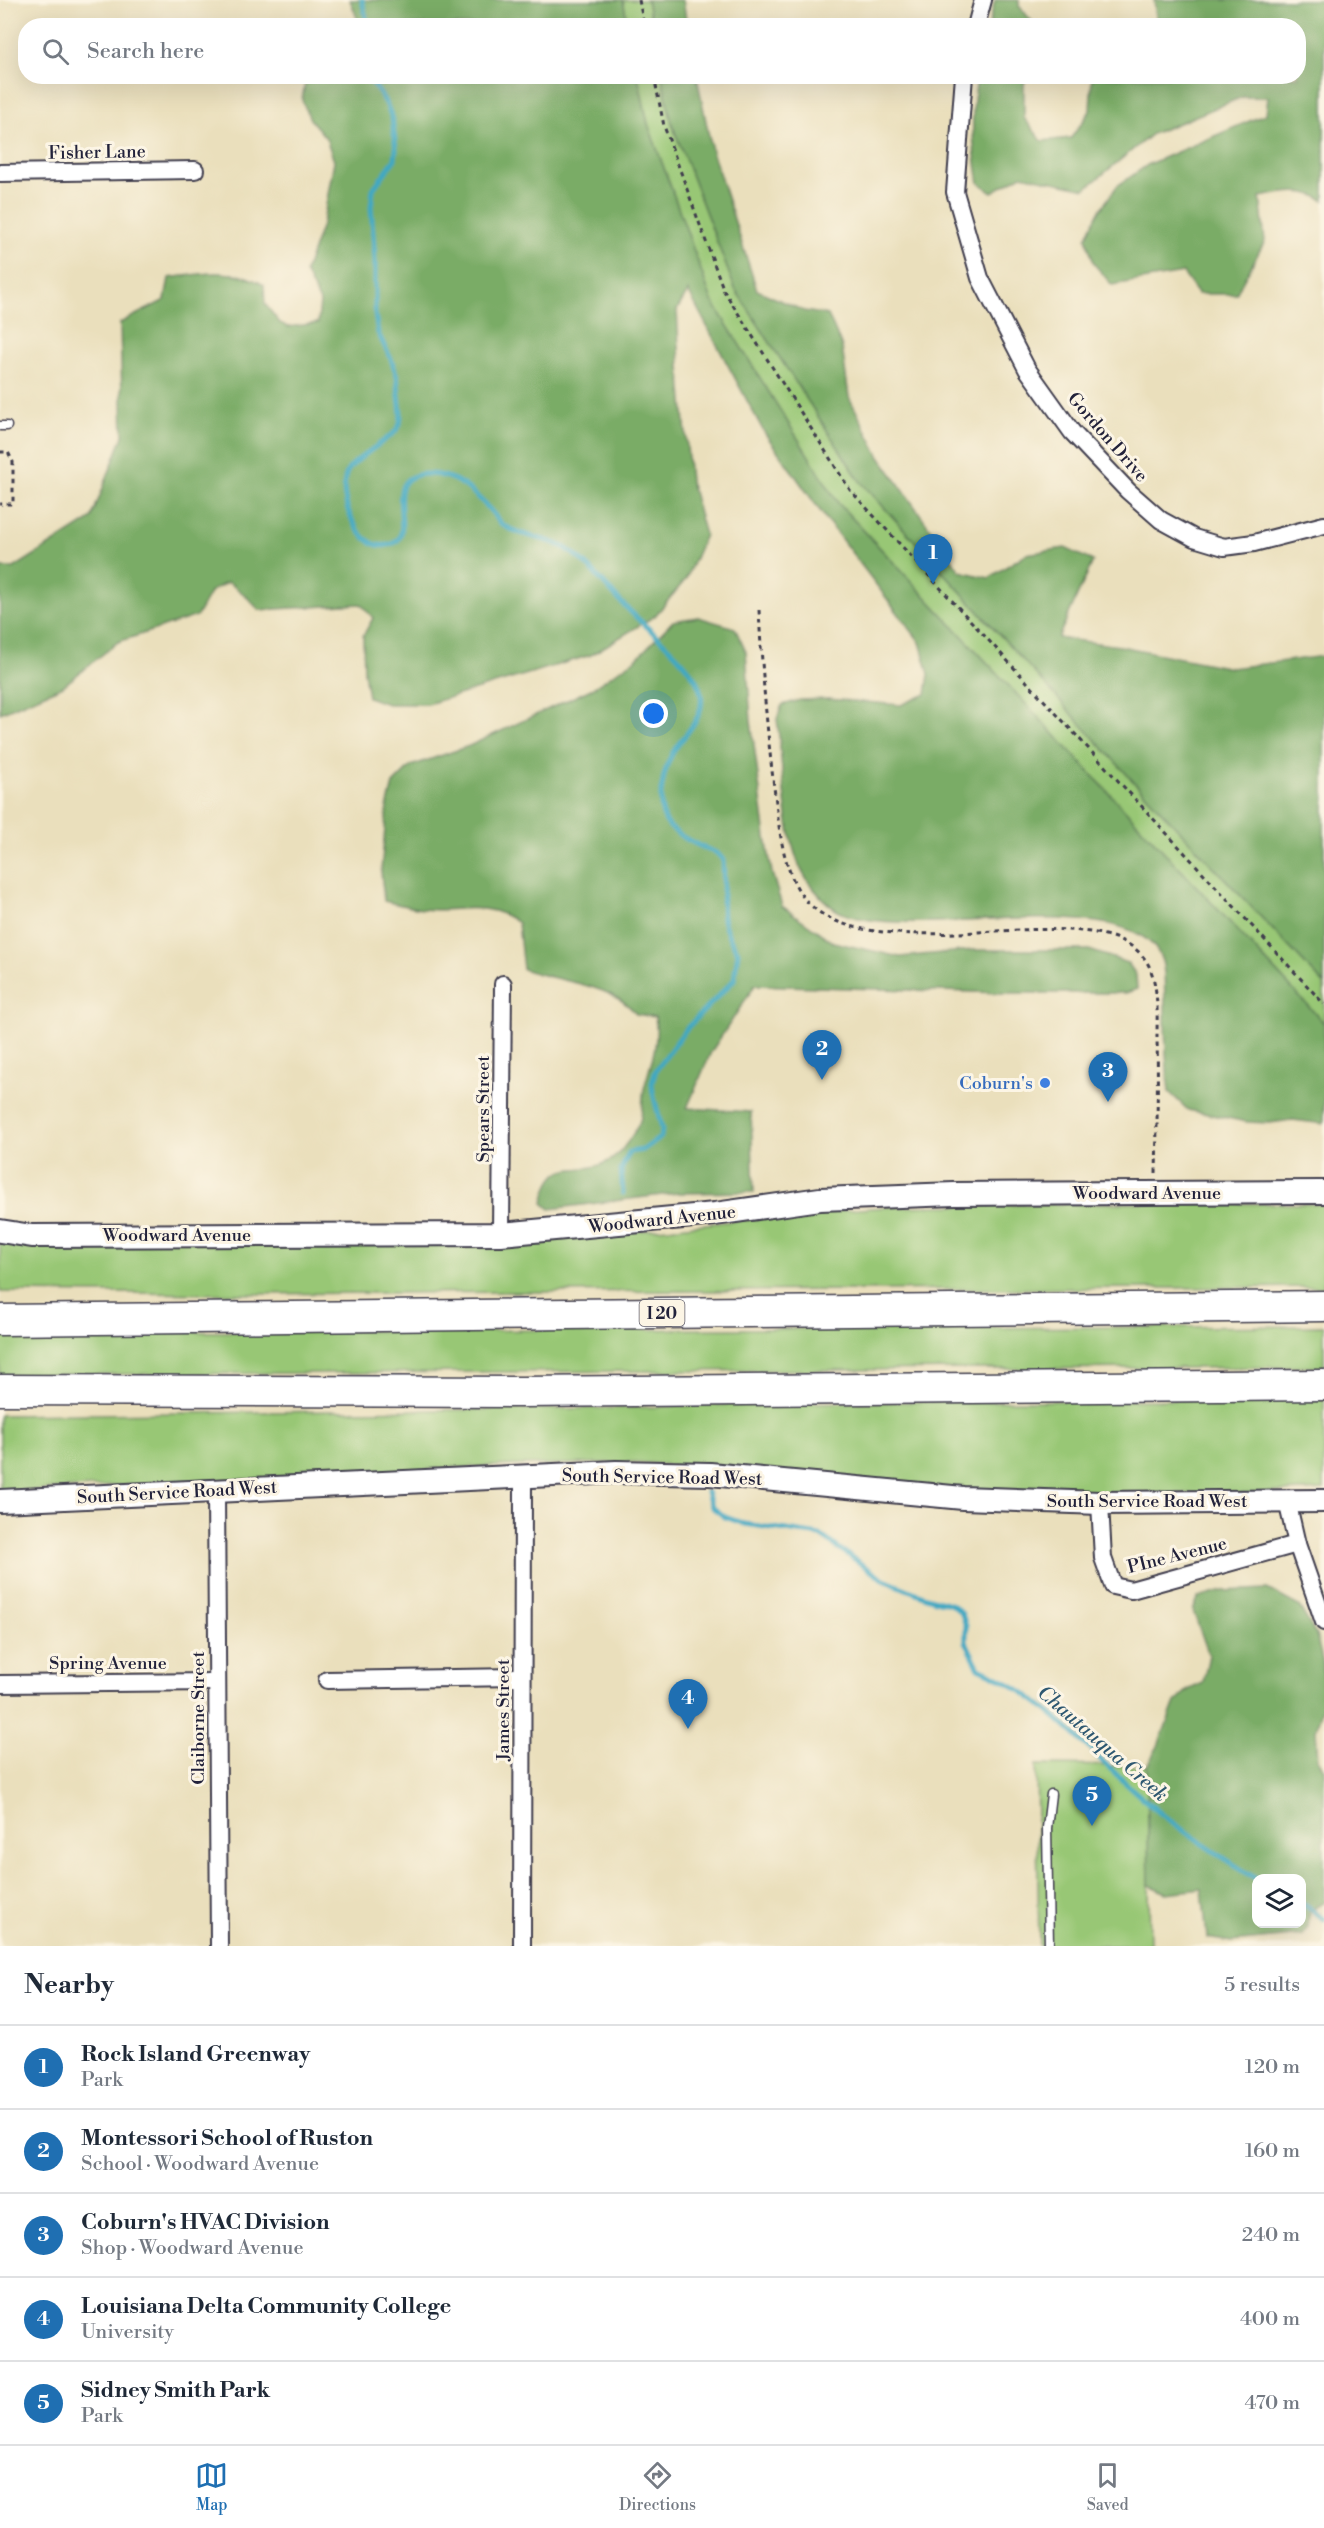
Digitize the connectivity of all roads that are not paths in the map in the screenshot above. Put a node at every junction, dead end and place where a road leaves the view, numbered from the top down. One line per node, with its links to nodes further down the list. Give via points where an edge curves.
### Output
1 (983, 0): 2 (street)
2 (978, 18)
3 (963, 84): 6 (street, Gordon Drive, via 955,192 980,279 1027,369 1072,432 1161,520 1194,538 1224,548)
4 (195, 170): 5 (street, Fisher Lane)
5 (0, 173)
6 (1324, 525)
7 (503, 984): 10 (street, Spears Street)
8 (1324, 1192): 10 (main road, Woodward Avenue, via 954,1194 820,1199 715,1214)
9 (0, 1231): 10 (main road, Woodward Avenue, via 32,1236)
10 (501, 1234)
11 (1324, 1306): 13 (highway, I 20)
12 (0, 1307): 13 (highway)
13 (144, 1318): 14 (highway, I 20)
14 (0, 1320)
15 (1324, 1385): 16 (highway, via 535,1392)
16 (74, 1389): 17 (highway); 18 (highway)
17 (0, 1390)
18 (0, 1398)
19 (523, 1475): 20 (main road, South Service Road West); 24 (main road, South Service Road West, via 710,1474 963,1498); 27 (street, James Street)
20 (216, 1491): 21 (main road, South Service Road West); 29 (street, Claiborne Street)
21 (0, 1501)
22 (1287, 1501): 23 (main road, South Service Road West); 24 (main road, South Service Road West); 25 (street)
23 (1324, 1501)
24 (1100, 1503): 25 (street, PIne Avenue, via 1102,1558 1113,1586 1131,1590)
25 (1297, 1544): 26 (street)
26 (1324, 1622)
27 (522, 1677): 28 (street); 33 (street, James Street)
28 (327, 1680)
29 (217, 1682): 30 (street, Spring Avenue); 32 (street, Claiborne Street)
30 (0, 1684)
31 (1050, 1794): 34 (lane, via 1046,1872)
32 (219, 1946)
33 (522, 1946)
34 (1049, 1946)

